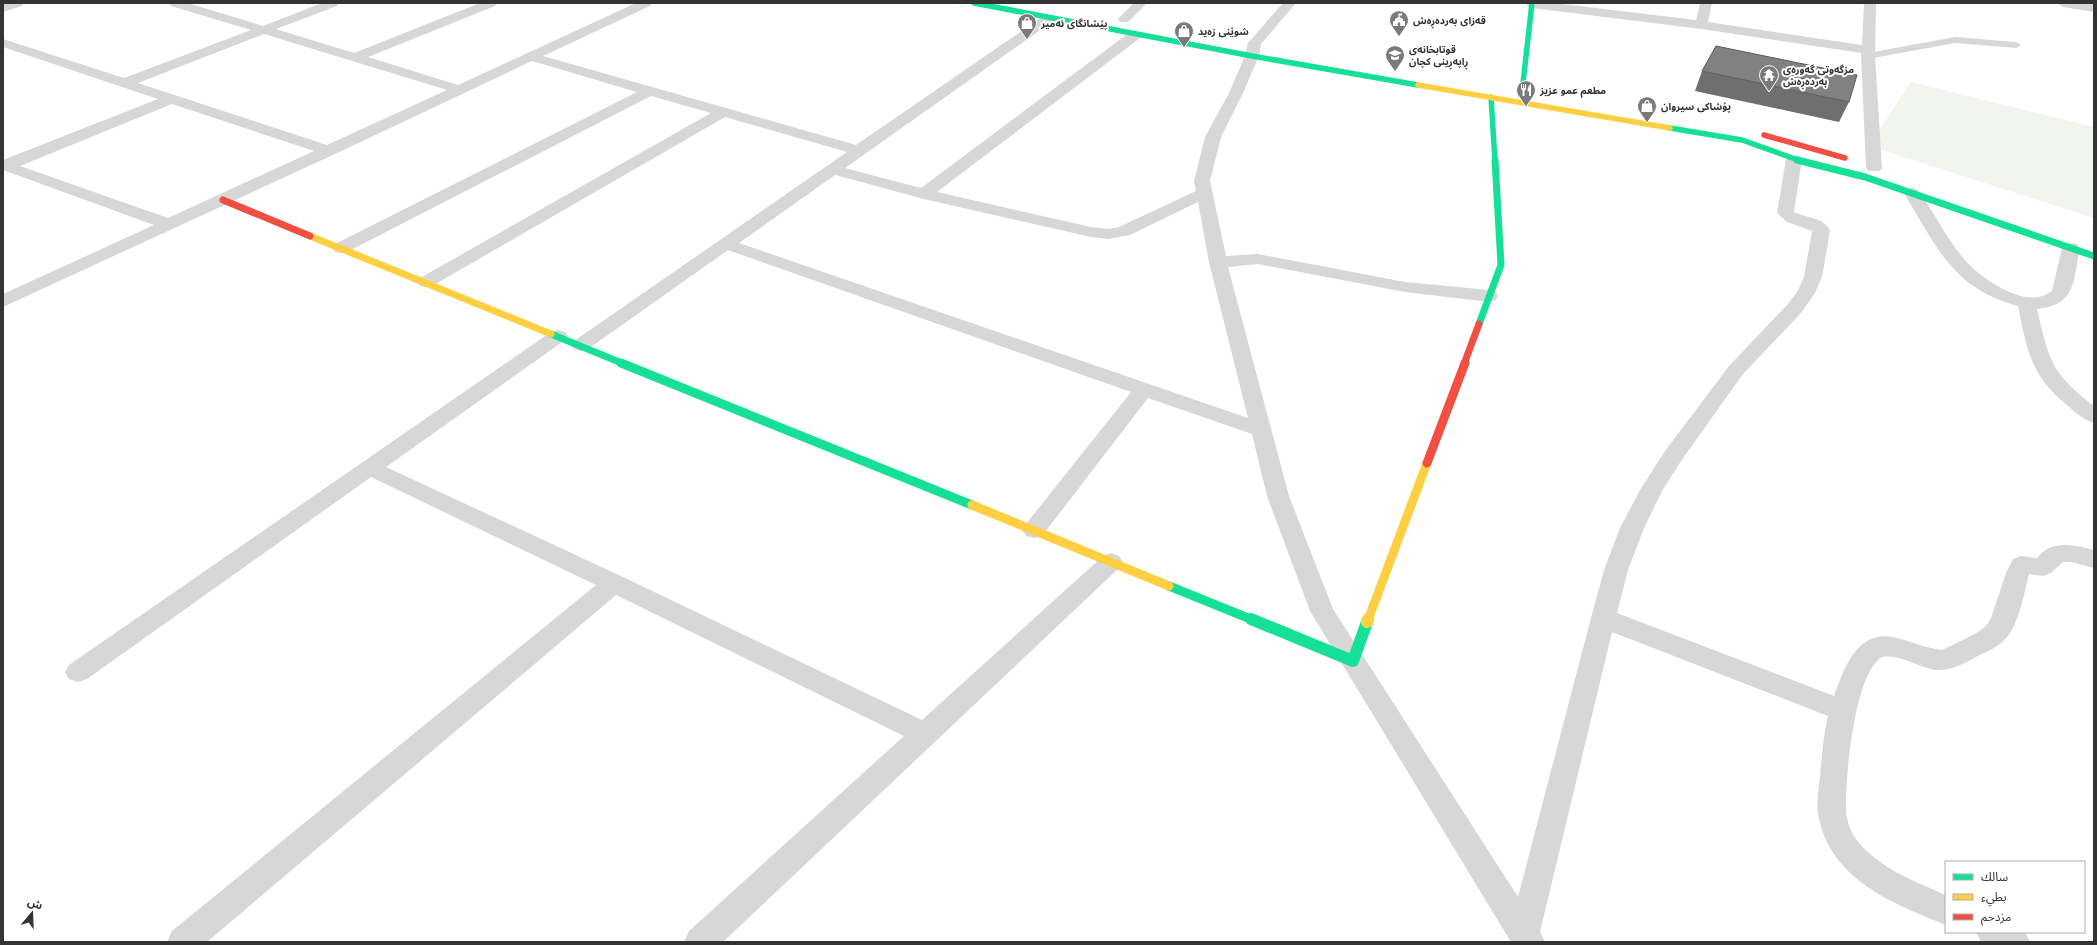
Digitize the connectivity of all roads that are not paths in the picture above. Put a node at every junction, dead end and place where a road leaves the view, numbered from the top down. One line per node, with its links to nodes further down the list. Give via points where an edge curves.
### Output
1 (18, 3): 13 (street)
2 (333, 3): 19 (street)
3 (491, 3): 24 (street)
4 (646, 3): 25 (street)
5 (974, 3): 15 (street)
6 (1141, 3): 16 (street)
7 (1290, 3): 22 (street)
8 (1706, 3): 17 (street)
9 (1870, 3): 23 (street)
10 (2063, 3): 14 (street)
11 (182, 4): 19 (street)
12 (1532, 4): 17 (street); 29 (street)
13 (3, 8)
14 (2094, 8)
15 (1049, 18): 18 (street); 35 (street)
16 (1120, 18): 18 (street)
17 (1701, 26): 23 (street)
18 (1136, 28): 22 (street); 43 (street)
19 (263, 30): 24 (street); 26 (street)
20 (3, 43): 26 (street)
21 (2016, 45): 23 (lane, via 1955,40)
22 (1254, 47): 30 (street); 41 (street, via 1236,93 1213,137 1202,181)
23 (1868, 53): 39 (street)
24 (354, 58): 27 (street)
25 (532, 58): 27 (street); 28 (street)
26 (125, 84): 31 (street)
27 (461, 90): 34 (street)
28 (649, 91): 32 (street); 47 (street)
29 (1522, 92)
30 (1492, 97): 36 (street, via 1742,140); 52 (street, via 1500,266)
31 (171, 99): 34 (street); 38 (street)
32 (723, 112): 35 (street); 51 (street)
33 (1757, 133): 37 (street)
34 (330, 151): 44 (street)
35 (858, 151): 40 (street)
36 (1794, 159): 42 (street, via 1865,177); 65 (street, via 1785,213 1820,228 1813,277 1806,293 1794,309 1728,380 1651,490 1632,528 1616,570)
37 (1853, 161)
38 (4, 165): 45 (street)
39 (1873, 168)
40 (832, 169): 43 (street); 46 (street)
41 (1204, 193): 43 (street, via 1124,231 1108,234); 50 (street)
42 (1912, 193): 48 (street); 54 (street, via 1963,269 2003,296)
43 (924, 194)
44 (223, 200): 45 (street); 47 (street)
45 (168, 224): 53 (street)
46 (726, 244): 56 (street); 57 (street)
47 (341, 248): 51 (street)
48 (2071, 248): 49 (street); 54 (street, via 2061,293 2048,302)
49 (2094, 256)
50 (1218, 262): 52 (street, via 1258,259 1405,287); 59 (street)
51 (426, 282): 55 (street)
52 (1490, 296): 66 (street)
53 (3, 302)
54 (2027, 304): 58 (street, via 2040,358 2046,369 2065,393)
55 (558, 336): 56 (street); 60 (street)
56 (581, 345): 61 (street)
57 (1144, 389): 59 (street); 61 (street)
58 (2094, 416)
59 (1262, 430): 66 (street, via 1278,496 1322,611)
60 (370, 468): 64 (street); 67 (street)
61 (1034, 530): 63 (street)
62 (2094, 559): 68 (street, via 2065,553 2054,555 2043,567 2021,565 2001,624 1995,633 1952,658 1935,660 1900,648 1887,647 1869,652 1851,682)
63 (1111, 562): 66 (street); 69 (street)
64 (614, 583): 69 (street); 73 (street)
65 (1603, 618): 68 (street); 72 (street)
66 (1353, 660): 72 (street)
67 (78, 672)
68 (1842, 710): 70 (street, via 1832,811 1838,838 1862,866 1878,879)
69 (925, 734): 74 (street)
70 (1945, 910)
71 (1994, 933): 75 (street)
72 (1526, 939)
73 (183, 942)
74 (700, 942)
75 (2014, 942)

